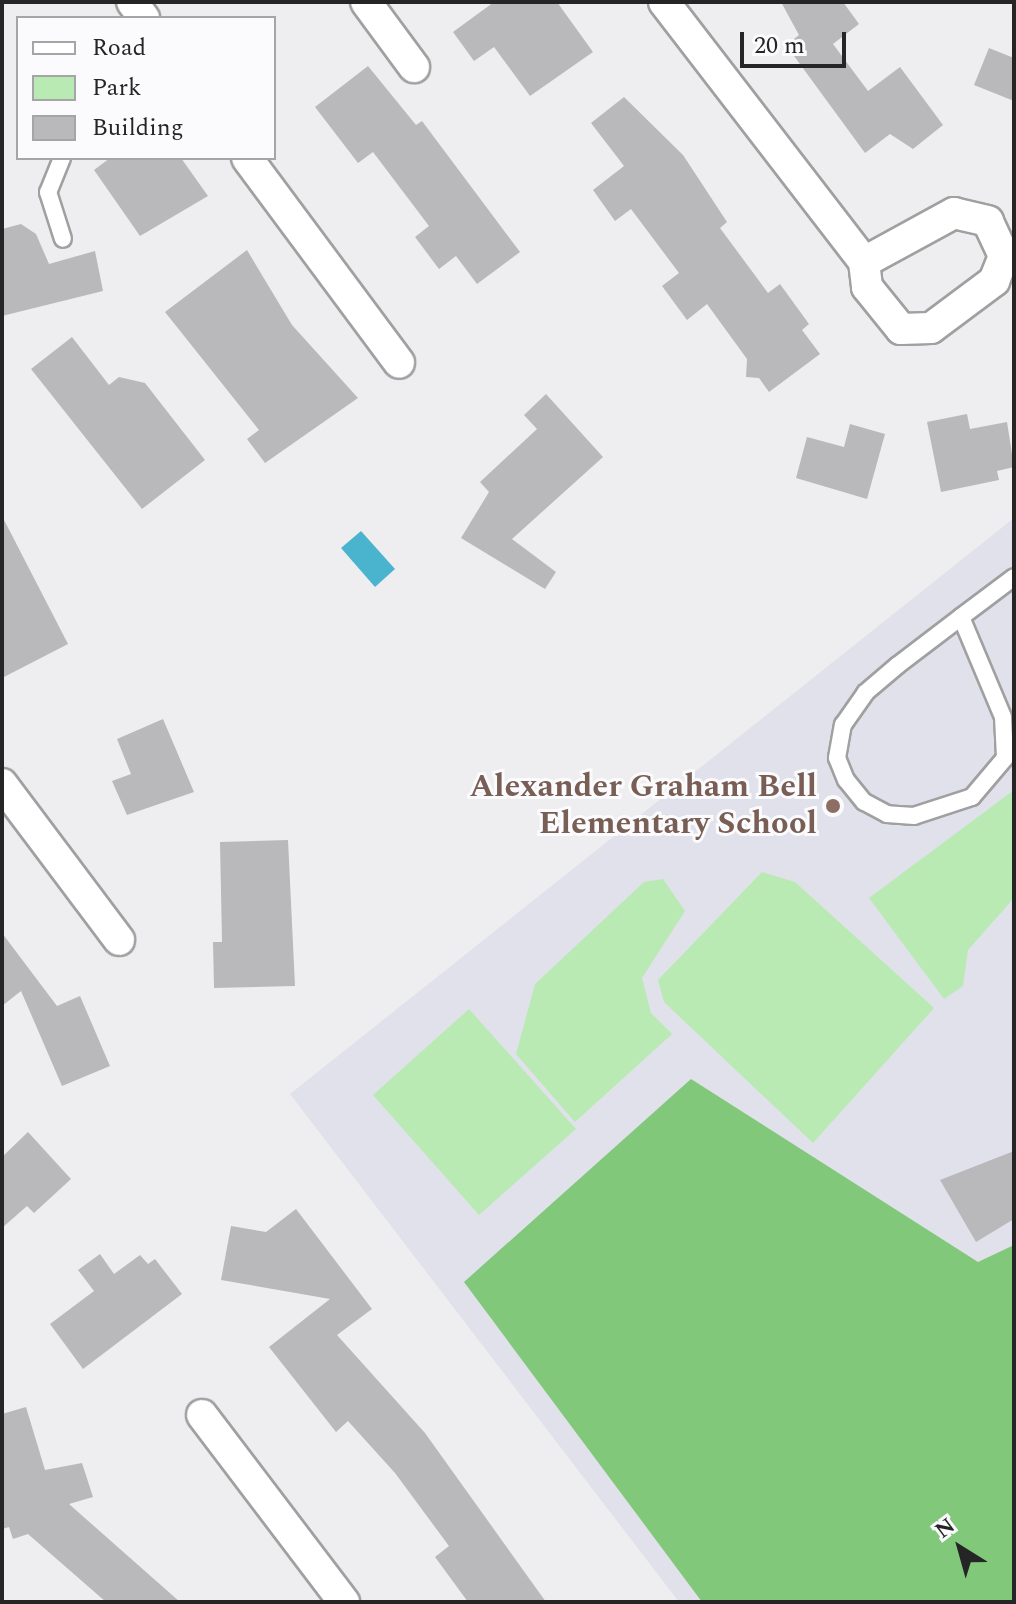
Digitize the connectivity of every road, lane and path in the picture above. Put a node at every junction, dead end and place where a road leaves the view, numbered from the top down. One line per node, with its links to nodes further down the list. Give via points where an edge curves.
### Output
1 (366, 2): 3 (street)
2 (664, 2): 7 (street)
3 (414, 67)
4 (61, 160): 6 (lane, via 48,192)
5 (248, 160): 8 (street)
6 (63, 239)
7 (864, 262): 7 (street, via 954,213 988,221 1004,256 994,281 918,332 885,316 867,287)
8 (399, 363)
9 (1014, 577): 10 (lane)
10 (961, 617): 10 (lane, via 865,693 843,725 837,758 846,780 864,802 887,814 914,816 972,797 1005,758 1003,717)
11 (2, 784): 12 (street)
12 (119, 940)
13 (202, 1415): 14 (street)
14 (344, 1602)

